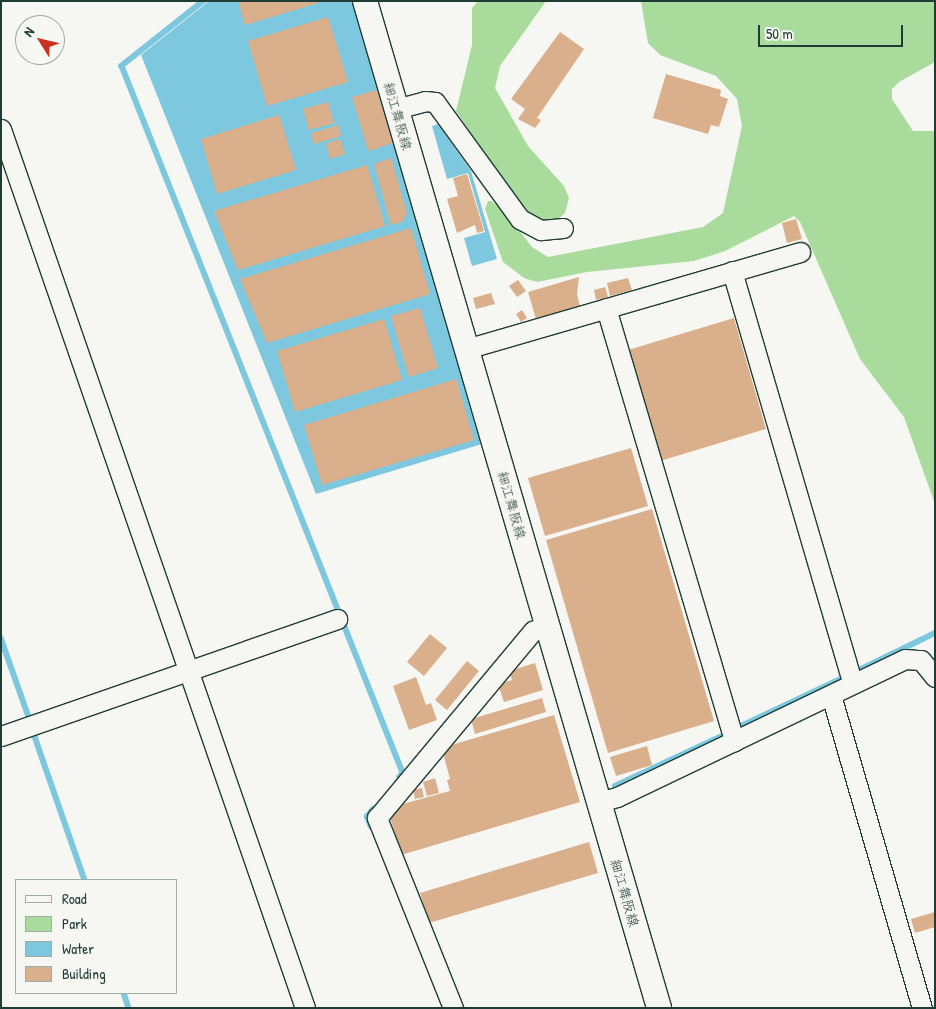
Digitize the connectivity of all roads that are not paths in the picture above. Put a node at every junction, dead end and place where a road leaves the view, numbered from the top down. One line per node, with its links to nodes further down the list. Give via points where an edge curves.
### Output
1 (365, 1): 2 (main road, 細江舞阪線)
2 (396, 109): 4 (street, via 426,101 435,102 520,219 540,230); 8 (main road, 細江舞阪線)
3 (1, 128): 11 (street)
4 (563, 228)
5 (800, 252): 6 (street)
6 (732, 271): 7 (street); 13 (street)
7 (606, 308): 8 (street); 16 (street)
8 (466, 349): 10 (main road, 細江舞阪線)
9 (337, 619): 11 (street)
10 (547, 626): 17 (main road, 細江舞阪線); 19 (street, via 533,631 377,818)
11 (188, 671): 15 (street); 18 (street)
12 (935, 677): 13 (street, via 921,660 913,658)
13 (853, 684): 14 (street)
14 (831, 695): 16 (street); 21 (street)
15 (1, 736)
16 (734, 741): 17 (street)
17 (599, 802): 20 (main road, 細江舞阪線)
18 (305, 1008)
19 (453, 1008)
20 (659, 1008)
21 (922, 1008)

